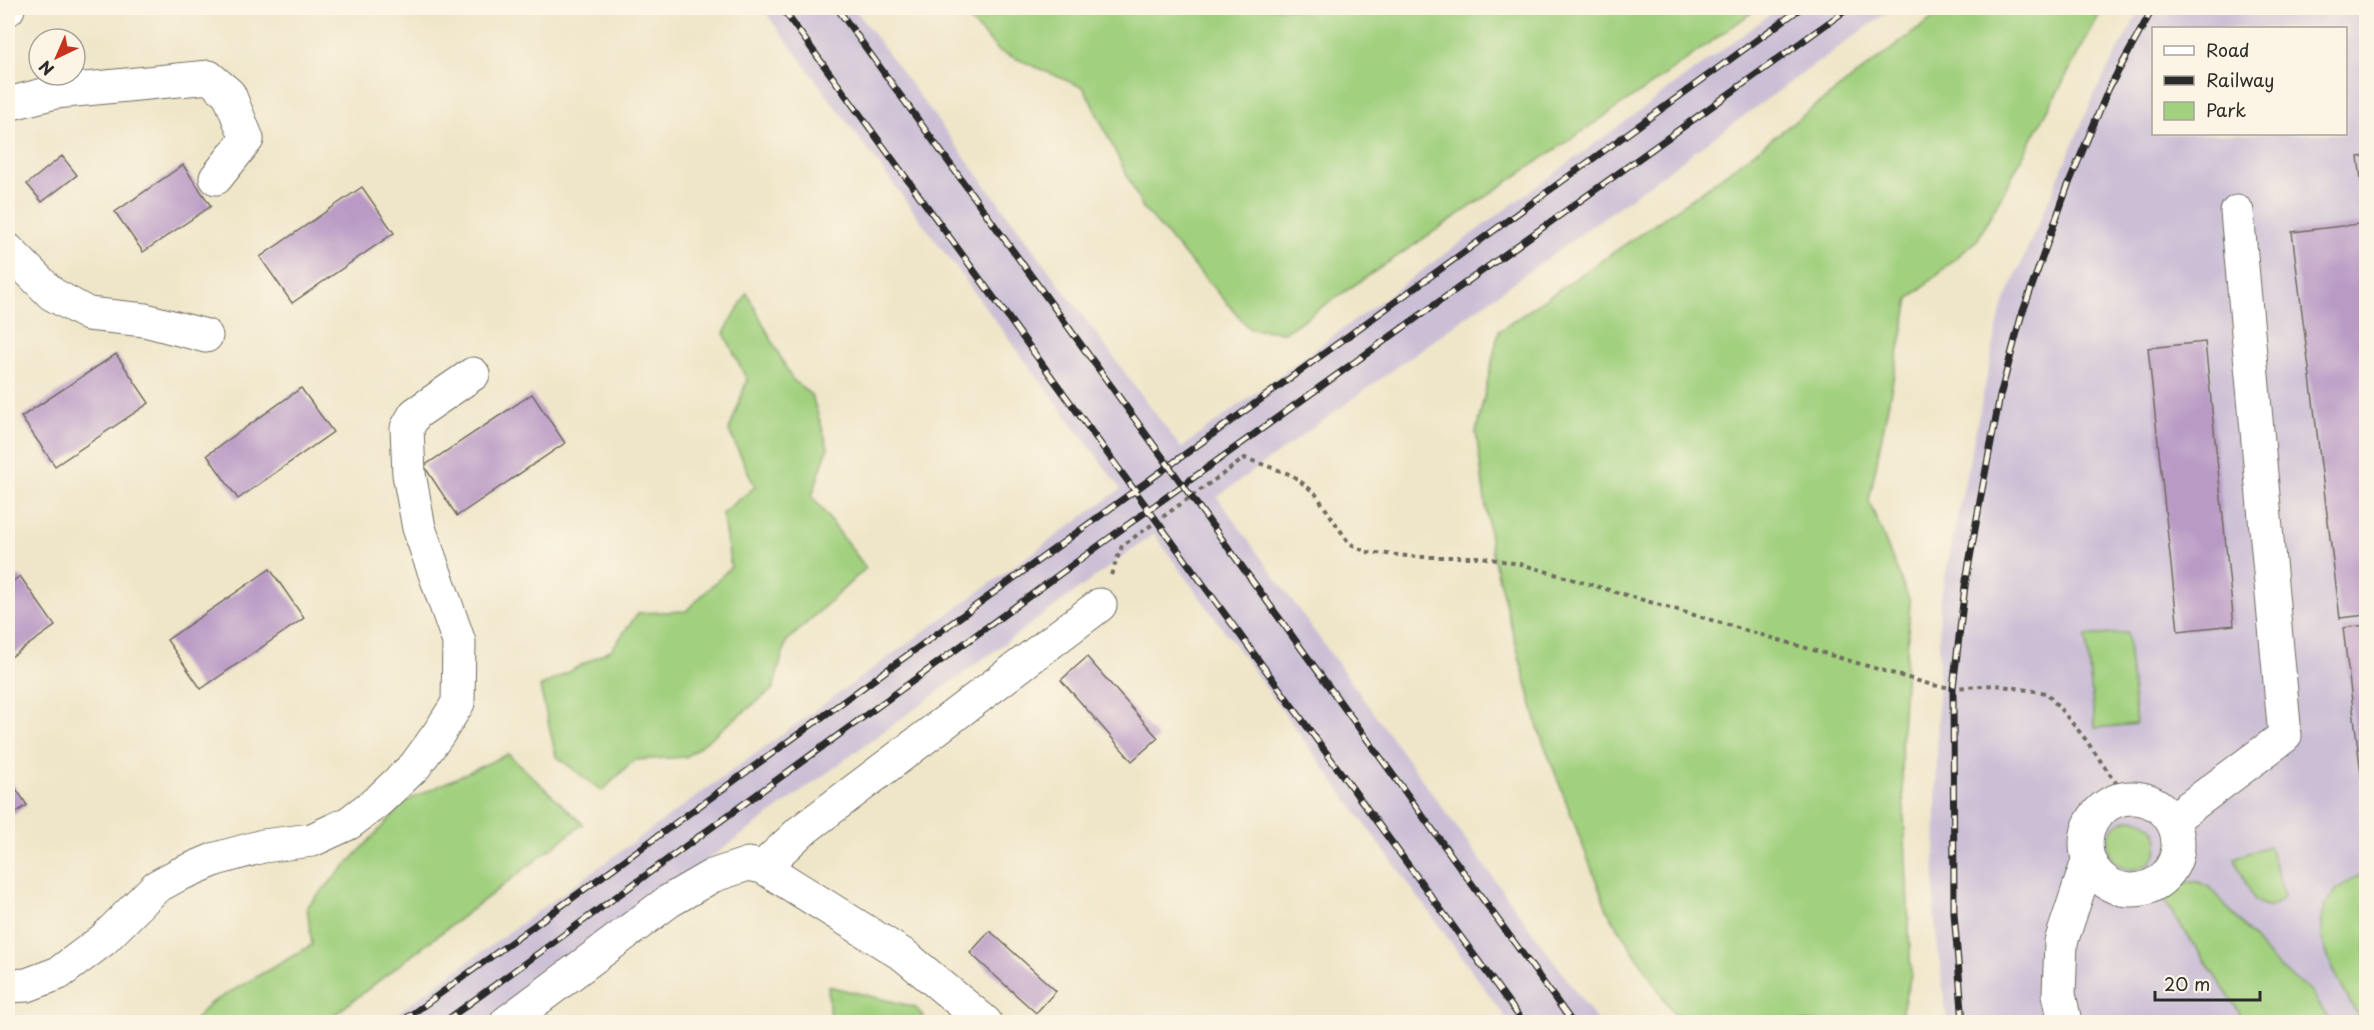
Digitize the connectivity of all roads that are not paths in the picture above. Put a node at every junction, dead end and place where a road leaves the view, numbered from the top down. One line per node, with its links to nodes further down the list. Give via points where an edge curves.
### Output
1 (8, 104): 2 (street, via 55,92 209,77 229,94 247,139)
2 (216, 178)
3 (2237, 212): 8 (street, via 2285,736)
4 (8, 250): 5 (street, via 52,294 88,314 145,320)
5 (206, 336)
6 (473, 374): 11 (street, via 415,414 407,428 409,474 419,528 459,642 458,703 415,766 349,823 312,840 263,846 178,875 156,887 103,940 59,973 27,985)
7 (1100, 604): 10 (street, via 800,832)
8 (2172, 820): 9 (street, via 2160,806 2143,799 2110,802 2088,828); 9 (street, via 2178,837 2178,855 2170,872 2155,885 2136,891 2116,889 2099,878)
9 (2088, 861): 14 (street, via 2061,942 2059,994)
10 (763, 867): 12 (street, via 748,864 712,876 669,901); 13 (street, via 905,956)
11 (8, 986)
12 (507, 1023)
13 (985, 1023)
14 (2065, 1023)

